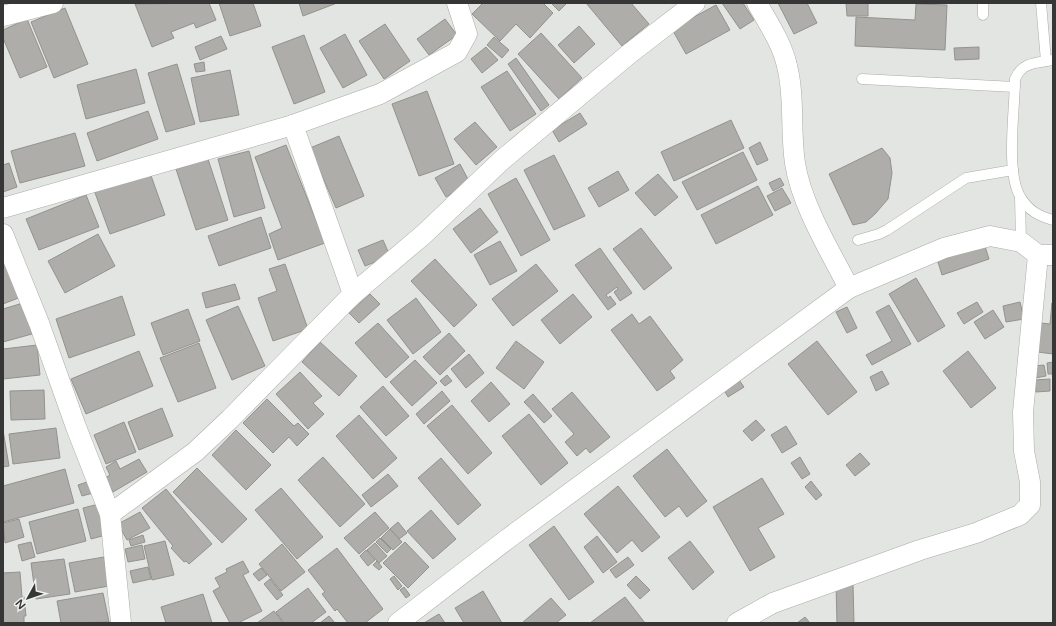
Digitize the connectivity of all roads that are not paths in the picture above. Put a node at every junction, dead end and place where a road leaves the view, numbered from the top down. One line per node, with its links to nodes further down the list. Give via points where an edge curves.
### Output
1 (53, 3): 8 (street)
2 (457, 3): 12 (street, via 467,34 457,52 380,94)
3 (695, 3): 22 (street, via 629,54 502,160 423,235)
4 (757, 3): 21 (street, via 779,41 787,66 795,164 804,192 814,220)
5 (983, 3): 7 (lane)
6 (1041, 3): 9 (lane)
7 (983, 15)
8 (3, 16)
9 (1050, 61): 11 (lane, via 1023,66 1018,71)
10 (862, 79): 11 (lane)
11 (1015, 87): 13 (lane)
12 (294, 125): 15 (street); 22 (street)
13 (1013, 170): 14 (lane); 18 (lane, via 966,178 887,230)
14 (1020, 197): 16 (lane, via 1027,207 1039,216); 19 (lane)
15 (3, 208)
16 (1053, 220)
17 (3, 234): 23 (street)
18 (858, 240)
19 (1021, 242): 20 (street); 21 (street, via 990,236 952,246)
20 (1045, 255): 26 (street, via 1024,412 1024,451 1030,482 1030,505 1020,515 976,533 920,550 773,603)
21 (849, 288): 25 (street, via 506,540)
22 (353, 294): 23 (street, via 195,452)
23 (110, 514): 24 (street)
24 (121, 623)
25 (398, 623)
26 (737, 623)

